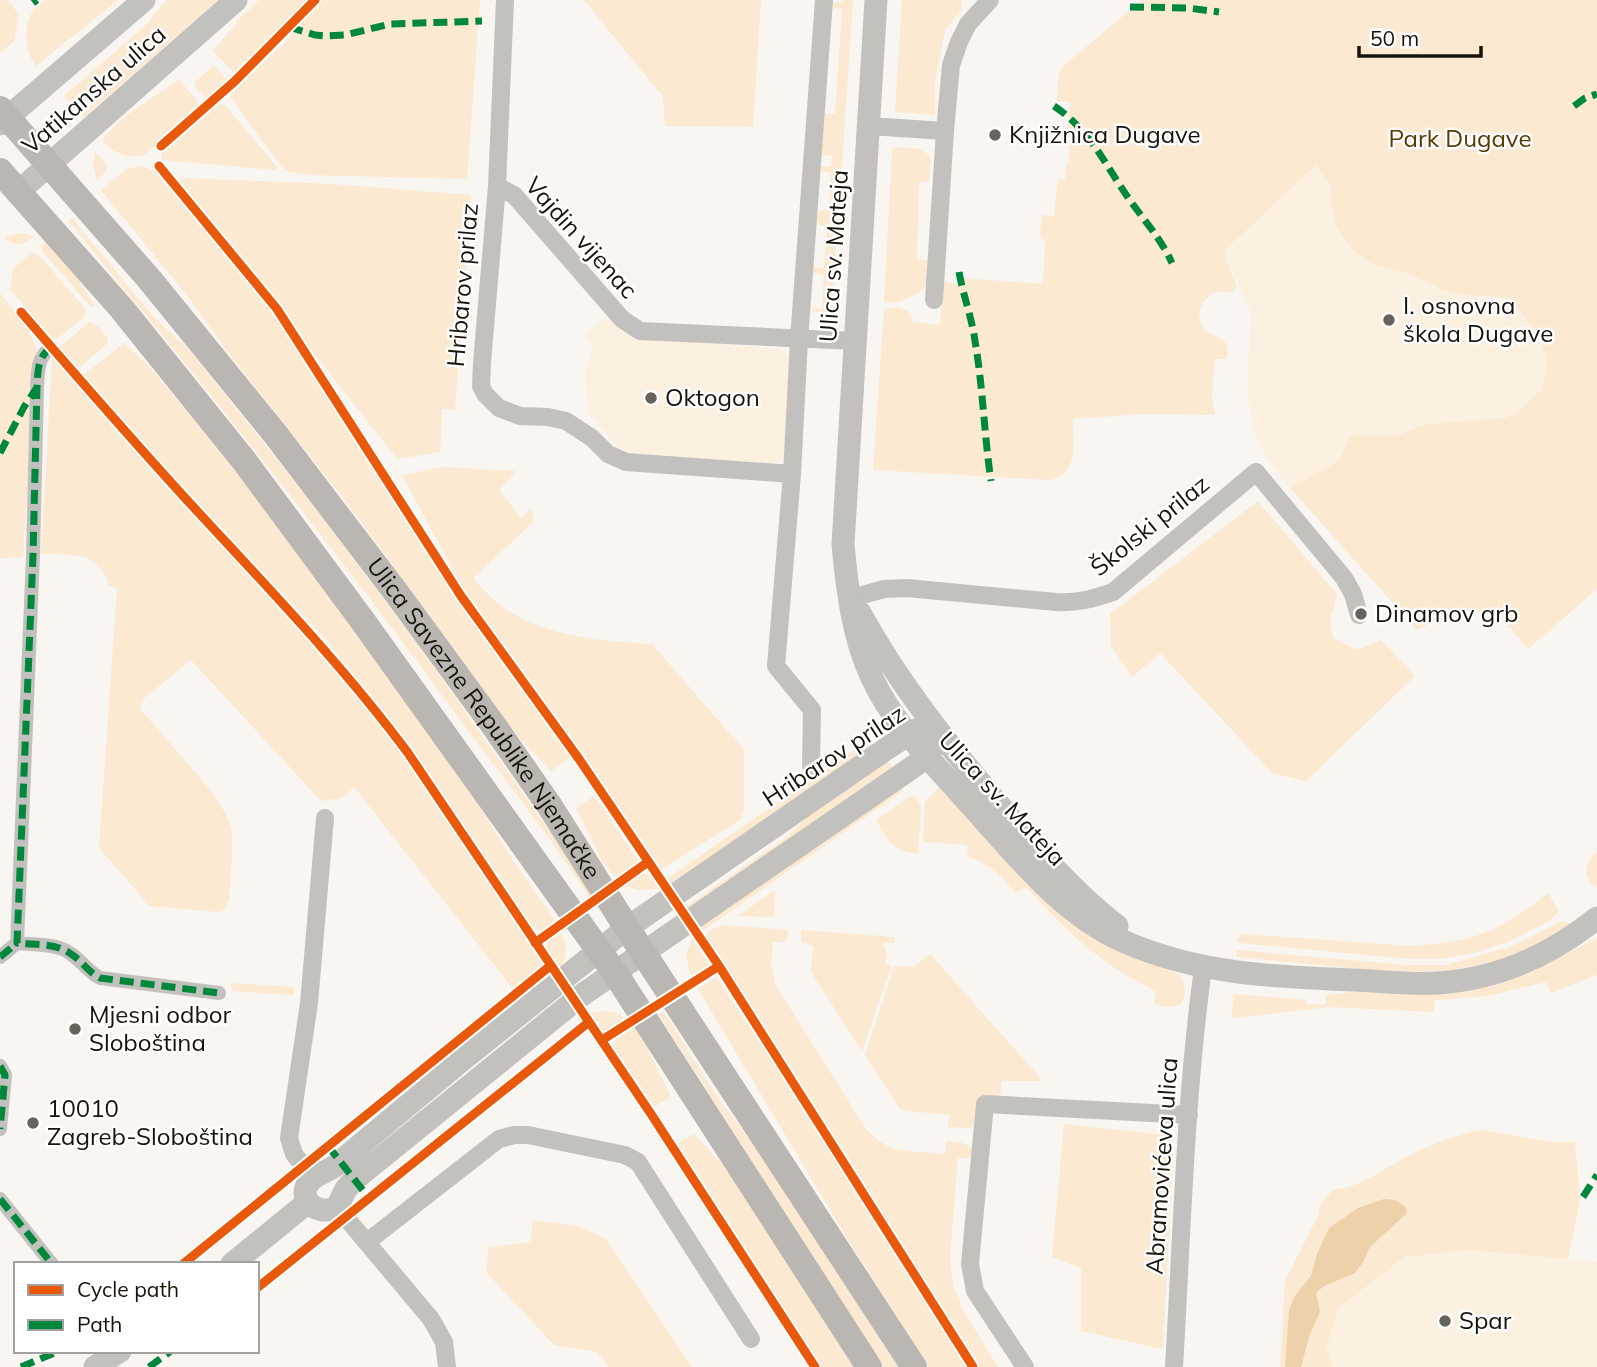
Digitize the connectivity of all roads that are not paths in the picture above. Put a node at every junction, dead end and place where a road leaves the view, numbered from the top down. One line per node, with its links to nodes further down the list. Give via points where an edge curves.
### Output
1 (144, 0): 7 (street, Vatikanska ulica)
2 (236, 0): 10 (street, Vatikanska ulica)
3 (505, 0): 12 (street, Vajdin vijenac)
4 (824, 0): 15 (street, Hribarov prilaz)
5 (876, 0): 8 (street, Ulica sv. Mateja)
6 (990, 0): 9 (street, via 968,24 951,65)
7 (3, 117): 10 (main road, Ulica Savezne Republike Njemačke)
8 (869, 126): 9 (street); 16 (street, Ulica sv. Mateja)
9 (945, 131): 14 (street)
10 (50, 164): 13 (street, Vatikanska ulica); 27 (main road, Ulica Savezne Republike Njemačke, via 276,435 395,591 549,804)
11 (0, 171): 13 (main road, Ulica Savezne Republike Njemačke)
12 (497, 186): 15 (street, Vajdin vijenac, via 514,195 629,325 640,331); 18 (street, Hribarov prilaz, via 481,386 499,408 520,416 566,421 608,454 626,462)
13 (18, 192): 29 (main road, Ulica Savezne Republike Njemačke, via 122,309 245,462)
14 (934, 300)
15 (799, 340): 16 (street, Vajdin vijenac); 18 (street, Hribarov prilaz)
16 (854, 341): 19 (street, Ulica sv. Mateja, via 844,544)
17 (51, 347): 28 (street, via 42,354 37,388)
18 (792, 474): 24 (street, Hribarov prilaz, via 776,666 813,710)
19 (852, 598): 20 (street, Školski prilaz, via 907,587 1065,603 1093,600 1113,593 1255,472 1345,578); 21 (street, Ulica sv. Mateja, via 887,661); 22 (street, Ulica sv. Mateja, via 856,634 868,668 887,708)
20 (1359, 615)
21 (937, 730): 22 (street, Hribarov prilaz, via 922,728); 23 (street, Hribarov prilaz, via 935,744); 31 (street, Ulica sv. Mateja, via 1063,877)
22 (907, 734): 23 (street, Ulica sv. Mateja); 27 (street, Hribarov prilaz)
23 (926, 756): 30 (street, Hribarov prilaz); 31 (street, Ulica sv. Mateja, via 1049,890 1106,933)
24 (811, 766)
25 (325, 818): 39 (street, via 309,1003 289,1138 294,1154)
26 (1597, 918): 33 (street, Ulica sv. Mateja, via 1541,955 1473,979 1415,983 1279,977)
27 (627, 928): 29 (street, Hribarov prilaz); 30 (main road, Ulica Savezne Republike Njemačke)
28 (17, 943): 32 (street); 35 (street, via 62,948 100,978)
29 (599, 950): 34 (main road, Ulica Savezne Republike Njemačke); 39 (street, Hribarov prilaz, via 335,1167)
30 (644, 953): 34 (street, Hribarov prilaz); 51 (main road, Ulica Savezne Republike Njemačke)
31 (1152, 953): 33 (street, Ulica sv. Mateja)
32 (0, 957)
33 (1203, 968): 37 (street, Abramovićeva ulica)
34 (615, 973): 41 (street, Hribarov prilaz, via 355,1180); 50 (main road, Ulica Savezne Republike Njemačke)
35 (219, 993)
36 (0, 1066): 38 (street, via 5,1075)
37 (1189, 1115): 52 (street, via 985,1104 971,1278); 53 (street, Abramovićeva ulica)
38 (0, 1129)
39 (317, 1176): 41 (street, via 337,1179 343,1189); 42 (street, via 307,1186)
40 (0, 1199): 44 (street)
41 (340, 1201): 42 (street, via 325,1211); 43 (street)
42 (308, 1202): 45 (street)
43 (367, 1242): 46 (street, via 499,1139 528,1135 625,1154 638,1162); 49 (street, via 431,1319 444,1342)
44 (50, 1262)
45 (234, 1262)
46 (751, 1339)
47 (117, 1353): 48 (street)
48 (95, 1367)
49 (447, 1367)
50 (869, 1367)
51 (914, 1367)
52 (1025, 1367)
53 (1174, 1367)

